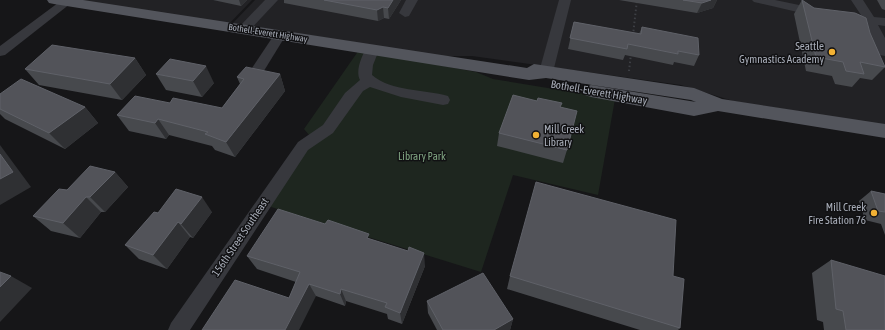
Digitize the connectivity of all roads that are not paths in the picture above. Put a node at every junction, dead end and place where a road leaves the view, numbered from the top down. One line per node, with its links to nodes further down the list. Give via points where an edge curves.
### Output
1 (272, 0): 10 (street)
2 (412, 0): 7 (street)
3 (565, 0): 17 (street)
4 (758, 0): 8 (street, via 812,12)
5 (857, 0): 8 (street)
6 (63, 1): 10 (main road, Bothell-Everett Highway); 13 (street)
7 (404, 13)
8 (870, 20): 9 (street); 14 (street)
9 (885, 22)
10 (244, 29): 11 (main road, Bothell-Everett Highway)
11 (280, 35): 12 (main road, Bothell-Everett Highway); 16 (street)
12 (372, 50): 15 (main road, Bothell-Everett Highway); 18 (street, via 366,65 365,77)
13 (0, 52)
14 (885, 52)
15 (481, 67): 17 (main road, Bothell-Everett Highway, via 494,64); 20 (main road, Bothell-Everett Highway, via 490,75 694,108)
16 (257, 71)
17 (546, 72): 20 (main road, Bothell-Everett Highway, via 694,94)
18 (368, 81): 19 (street, via 383,87); 22 (street, 156th Street Southeast, via 350,97 328,129 304,146)
19 (443, 100)
20 (719, 105): 21 (main road, Bothell-Everett Highway)
21 (885, 131)
22 (178, 330)

